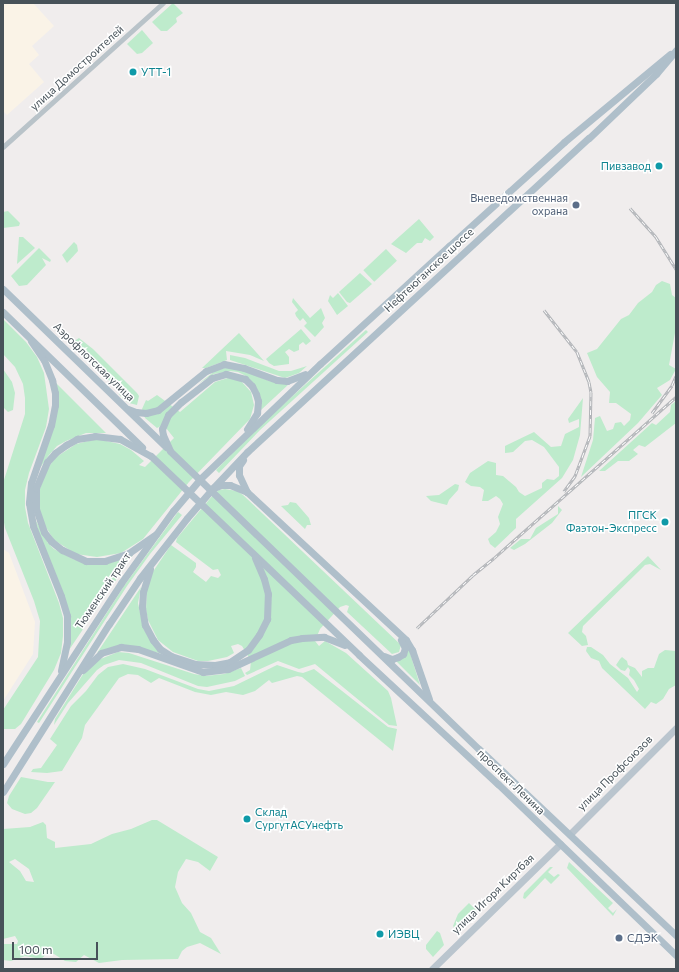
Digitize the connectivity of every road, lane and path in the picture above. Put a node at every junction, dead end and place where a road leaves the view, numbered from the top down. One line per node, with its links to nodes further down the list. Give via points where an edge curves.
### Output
1 (163, 3): 3 (street, улица Домостроителей)
2 (676, 50): 7 (main road, Нефтеюганское шоссе, via 657,63 564,142); 11 (main road, Нефтеюганское шоссе, via 656,74 589,138)
3 (3, 147)
4 (3, 289): 8 (main road, Аэрофлотская улица)
5 (3, 312): 6 (main road)
6 (32, 341): 12 (main road); 24 (main road, via 44,360 55,393 51,425 31,483 28,503 33,526 64,604 67,622 66,651)
7 (320, 364): 8 (main road, via 298,378 287,381 224,364 214,367 158,410 146,413 136,412); 10 (main road, Нефтеюганское шоссе)
8 (117, 400): 9 (main road, Аэрофлотская улица)
9 (164, 442): 10 (main road, via 162,429 176,406 212,378 226,374 241,377 250,384 258,401 257,413); 18 (main road, Аэрофлотская улица, via 170,451)
10 (236, 443): 15 (main road, Тюменский тракт, via 191,489)
11 (246, 452): 13 (main road, Нефтеюганское шоссе); 14 (main road, via 239,466 239,475)
12 (151, 456): 15 (main road, via 132,444 113,437 77,439 61,448 47,462 36,488 35,504 39,521 51,540 69,554 86,561 105,561 122,556 135,550); 17 (main road, проспект Ленина)
13 (214, 488): 14 (main road, via 230,485); 16 (main road)
14 (247, 492): 19 (main road)
15 (156, 534): 24 (main road, Тюменский тракт)
16 (164, 547): 22 (main road, via 151,569 142,597 144,620 150,636 165,653 190,663 215,665); 23 (main road, via 109,624)
17 (253, 554): 20 (main road, проспект Ленина); 22 (main road, via 268,594 267,619 252,647)
18 (340, 614): 21 (main road, проспект Ленина)
19 (394, 630): 21 (main road, via 403,642 403,654 392,659); 25 (main road, via 406,640 412,650)
20 (359, 655): 22 (main road, via 345,645 324,637 291,640); 30 (main road, проспект Ленина)
21 (381, 655): 25 (main road, проспект Ленина)
22 (238, 661): 23 (main road, via 218,672 203,672 138,649 121,648 101,653)
23 (76, 677): 28 (main road)
24 (54, 685): 27 (main road, Тюменский тракт)
25 (430, 701): 29 (main road, проспект Ленина)
26 (676, 728): 29 (main road, улица Профсоюзов)
27 (3, 764)
28 (3, 792)
29 (570, 834): 30 (main road, улица Игоря Киртбая); 31 (main road, проспект Ленина)
30 (560, 844): 32 (main road, проспект Ленина); 33 (main road, улица Игоря Киртбая)
31 (676, 935)
32 (676, 955)
33 (432, 969)

